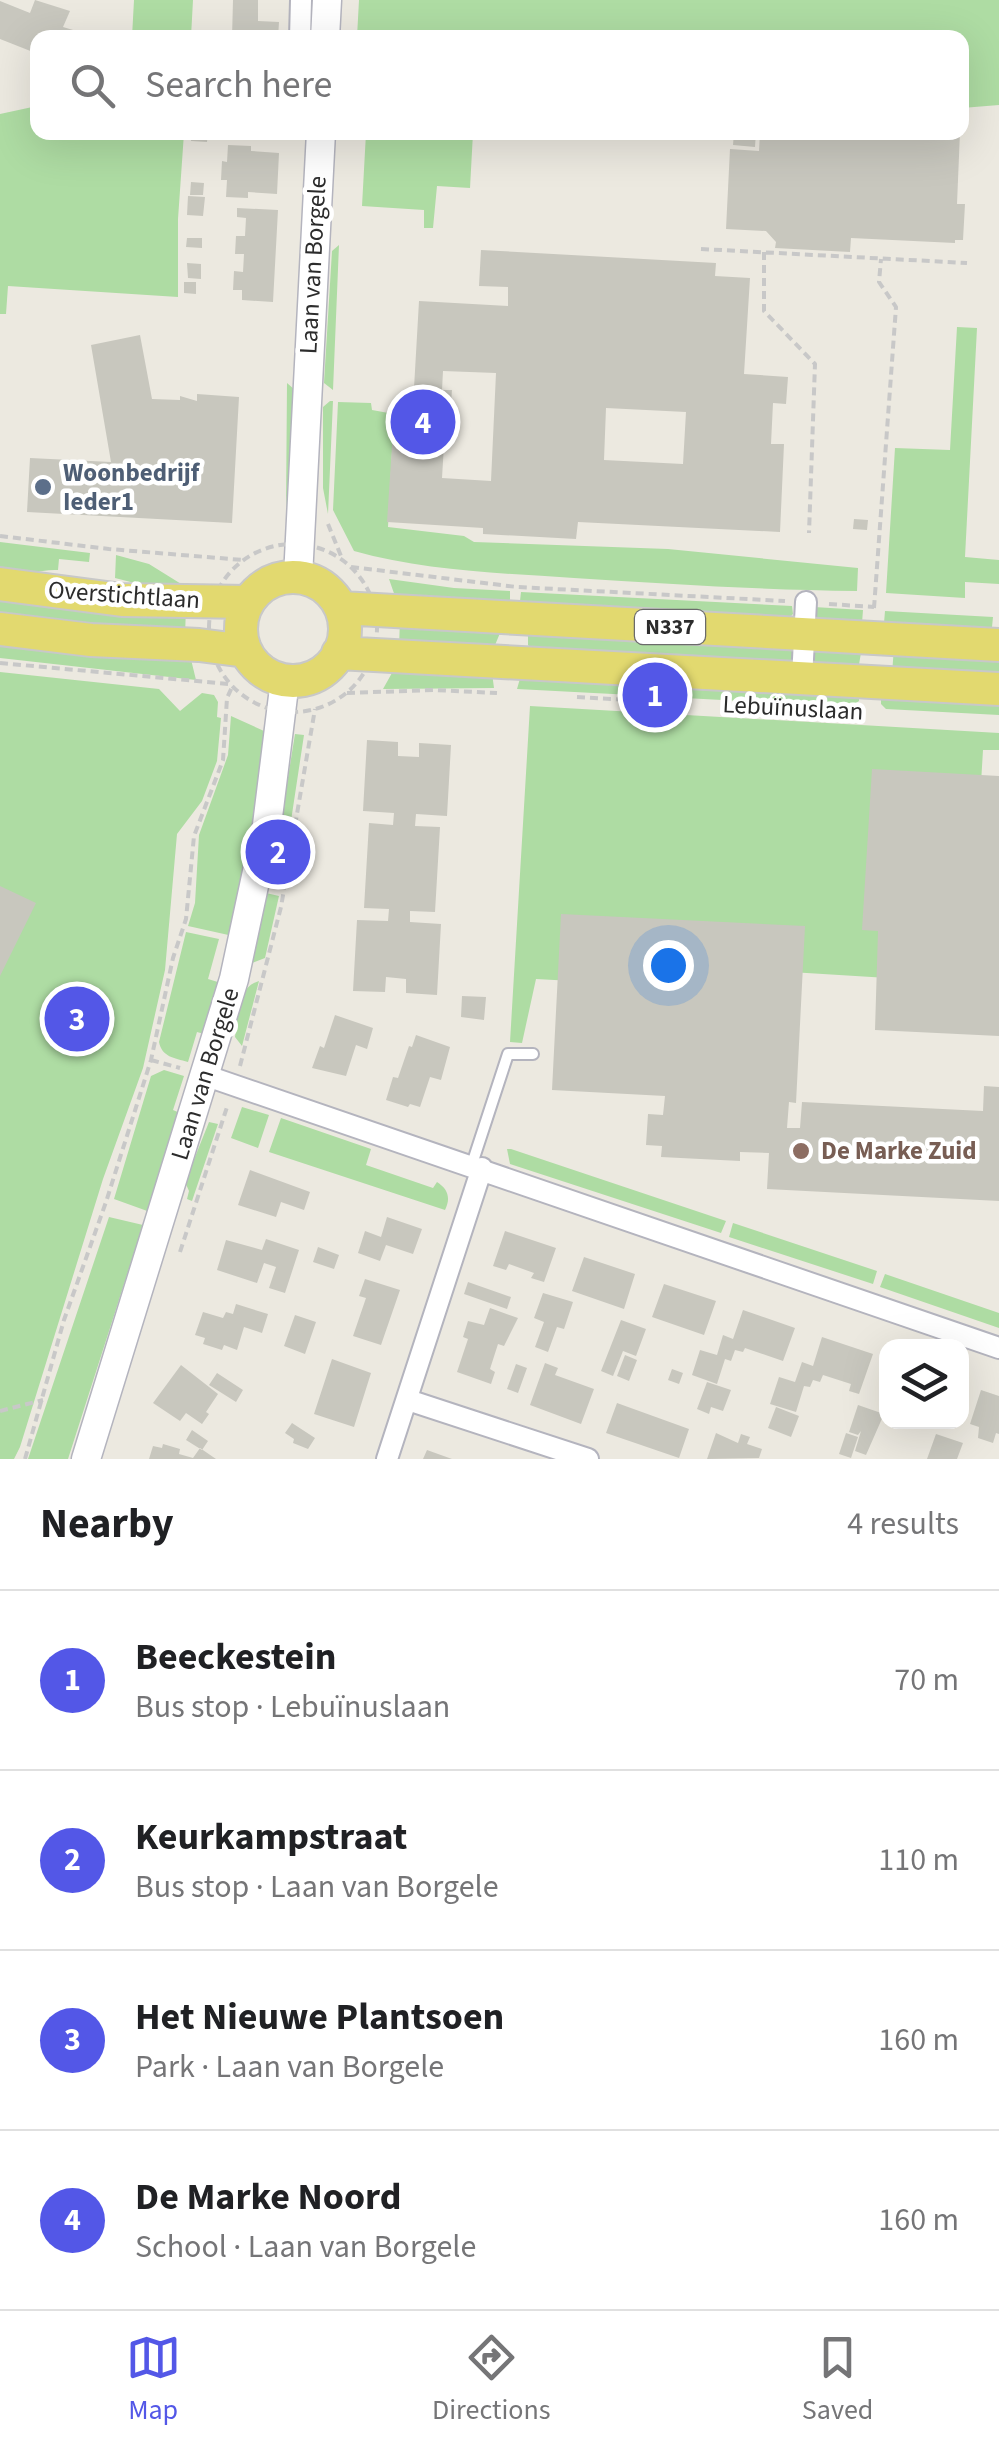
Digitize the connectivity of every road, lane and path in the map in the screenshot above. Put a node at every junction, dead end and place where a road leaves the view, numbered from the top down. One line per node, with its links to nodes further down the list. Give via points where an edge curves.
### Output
1 (301, 0): 3 (street)
2 (328, 0): 4 (street)
3 (300, 30)
4 (326, 30)
5 (320, 140): 14 (street, Laan van Borgele)
6 (702, 249): 7 (path)
7 (764, 252): 8 (path); 10 (path, via 764,311 816,364)
8 (881, 258): 9 (path); 17 (path, via 880,282 896,307 874,607)
9 (967, 264)
10 (809, 533)
11 (0, 536): 12 (path, Overstichtlaan)
12 (243, 560)
13 (351, 567): 17 (path, via 517,587)
14 (298, 577): 16 (main road, via 275,580); 18 (main road, via 319,584)
15 (0, 584): 16 (main road, Overstichtlaan, via 122,600)
16 (248, 602): 22 (main road, via 241,631)
17 (806, 602): 20 (street, Lebuïnuslaan)
18 (340, 608): 23 (main road, Lebuïnuslaan / N337); 24 (main road, via 344,636)
19 (0, 629): 22 (main road, Overstichtlaan)
20 (804, 635): 21 (main road, Lebuïnuslaan / N337); 23 (main road, Lebuïnuslaan / N337); 26 (street, Lebuïnuslaan)
21 (999, 646)
22 (246, 651): 27 (main road, via 262,670)
23 (512, 651): 24 (main road, Lebuïnuslaan / N337); 26 (main road, Lebuïnuslaan / N337); 29 (path, via 435,690)
24 (338, 654): 27 (main road, via 316,675)
25 (0, 663): 36 (path, via 231,685 223,760 194,836 186,919 150,1060)
26 (802, 678): 28 (main road, Lebuïnuslaan / N337)
27 (285, 680): 33 (street, Laan van Borgele, via 268,825)
28 (999, 690)
29 (347, 693)
30 (563, 696): 31 (path)
31 (671, 702)
32 (533, 1054): 34 (lane, via 508,1054)
33 (206, 1076): 34 (street); 40 (street, Laan van Borgele)
34 (477, 1166): 35 (street); 37 (street)
35 (999, 1348)
36 (43, 1400): 38 (path); 39 (path)
37 (408, 1400): 41 (street); 42 (street)
38 (0, 1410)
39 (25, 1459)
40 (86, 1459)
41 (388, 1459)
42 (588, 1459)

